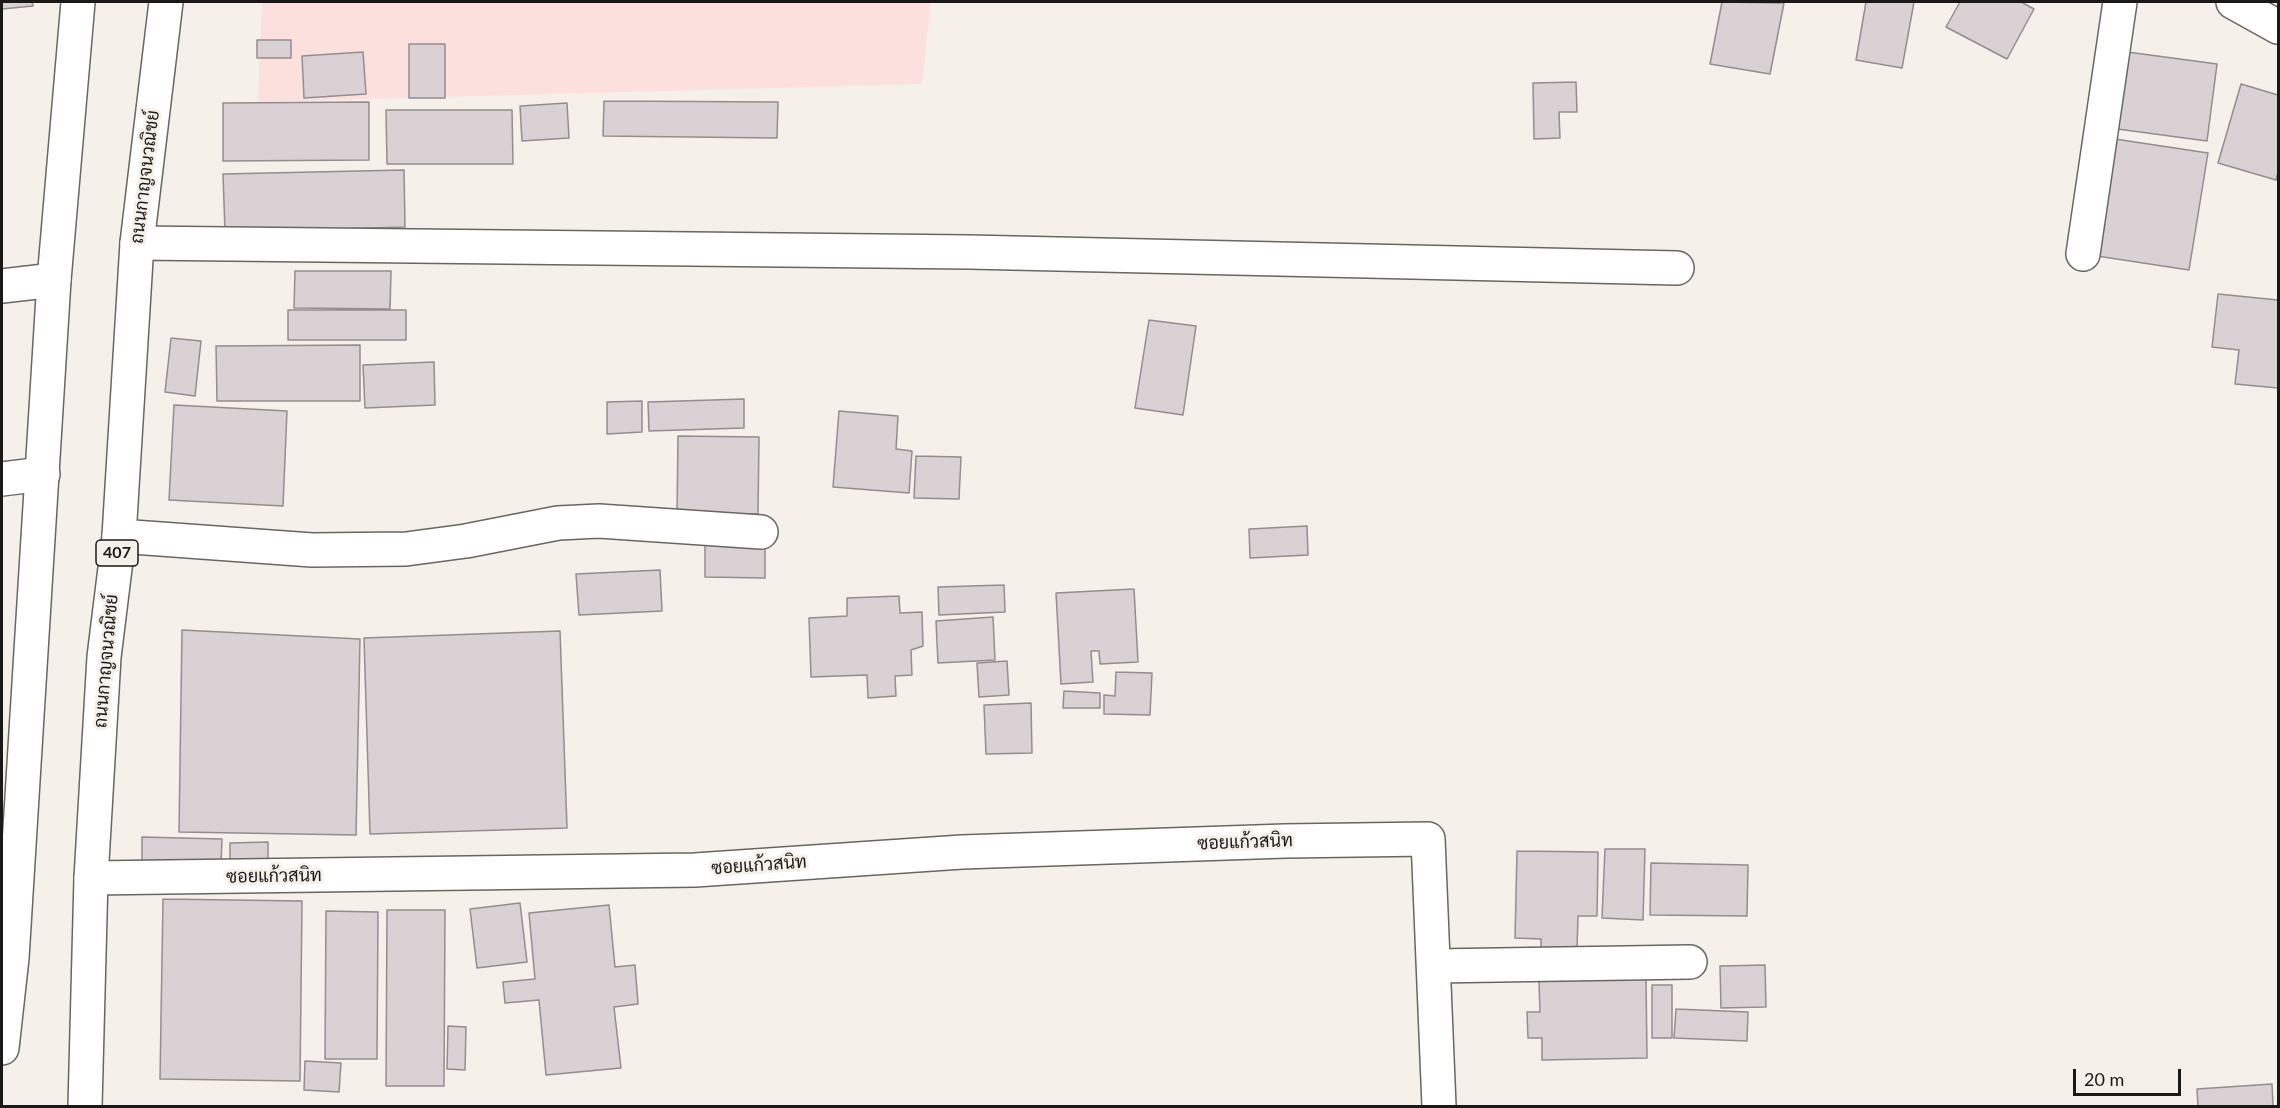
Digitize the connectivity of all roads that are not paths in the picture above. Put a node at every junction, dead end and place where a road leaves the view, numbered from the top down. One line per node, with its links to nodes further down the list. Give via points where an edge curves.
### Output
1 (78, 2): 9 (street)
2 (166, 2): 6 (street, ถนนกาญจนวณิชย์ / 407)
3 (2120, 2): 7 (street)
4 (2233, 2): 5 (street)
5 (2278, 27)
6 (137, 243): 8 (street, via 969,252); 14 (street, ถนนกาญจนวณิชย์ / 407)
7 (2083, 254)
8 (1677, 268)
9 (54, 280): 10 (street); 11 (street)
10 (2, 286)
11 (43, 474): 12 (street); 18 (street, via 12,958)
12 (2, 479)
13 (761, 532): 14 (street, via 599,521 558,523 415,548 312,550)
14 (119, 536): 15 (street, ถนนกาญจนวณิชย์ / 407, via 104,657)
15 (90, 878): 17 (street, ซอยแก้วสนิท, via 695,870 962,852 1428,839); 19 (street, ถนนกาญจนวณิชย์ / 407)
16 (1690, 962): 17 (street)
17 (1434, 966): 20 (street)
18 (2, 1048)
19 (85, 1107)
20 (1439, 1107)

